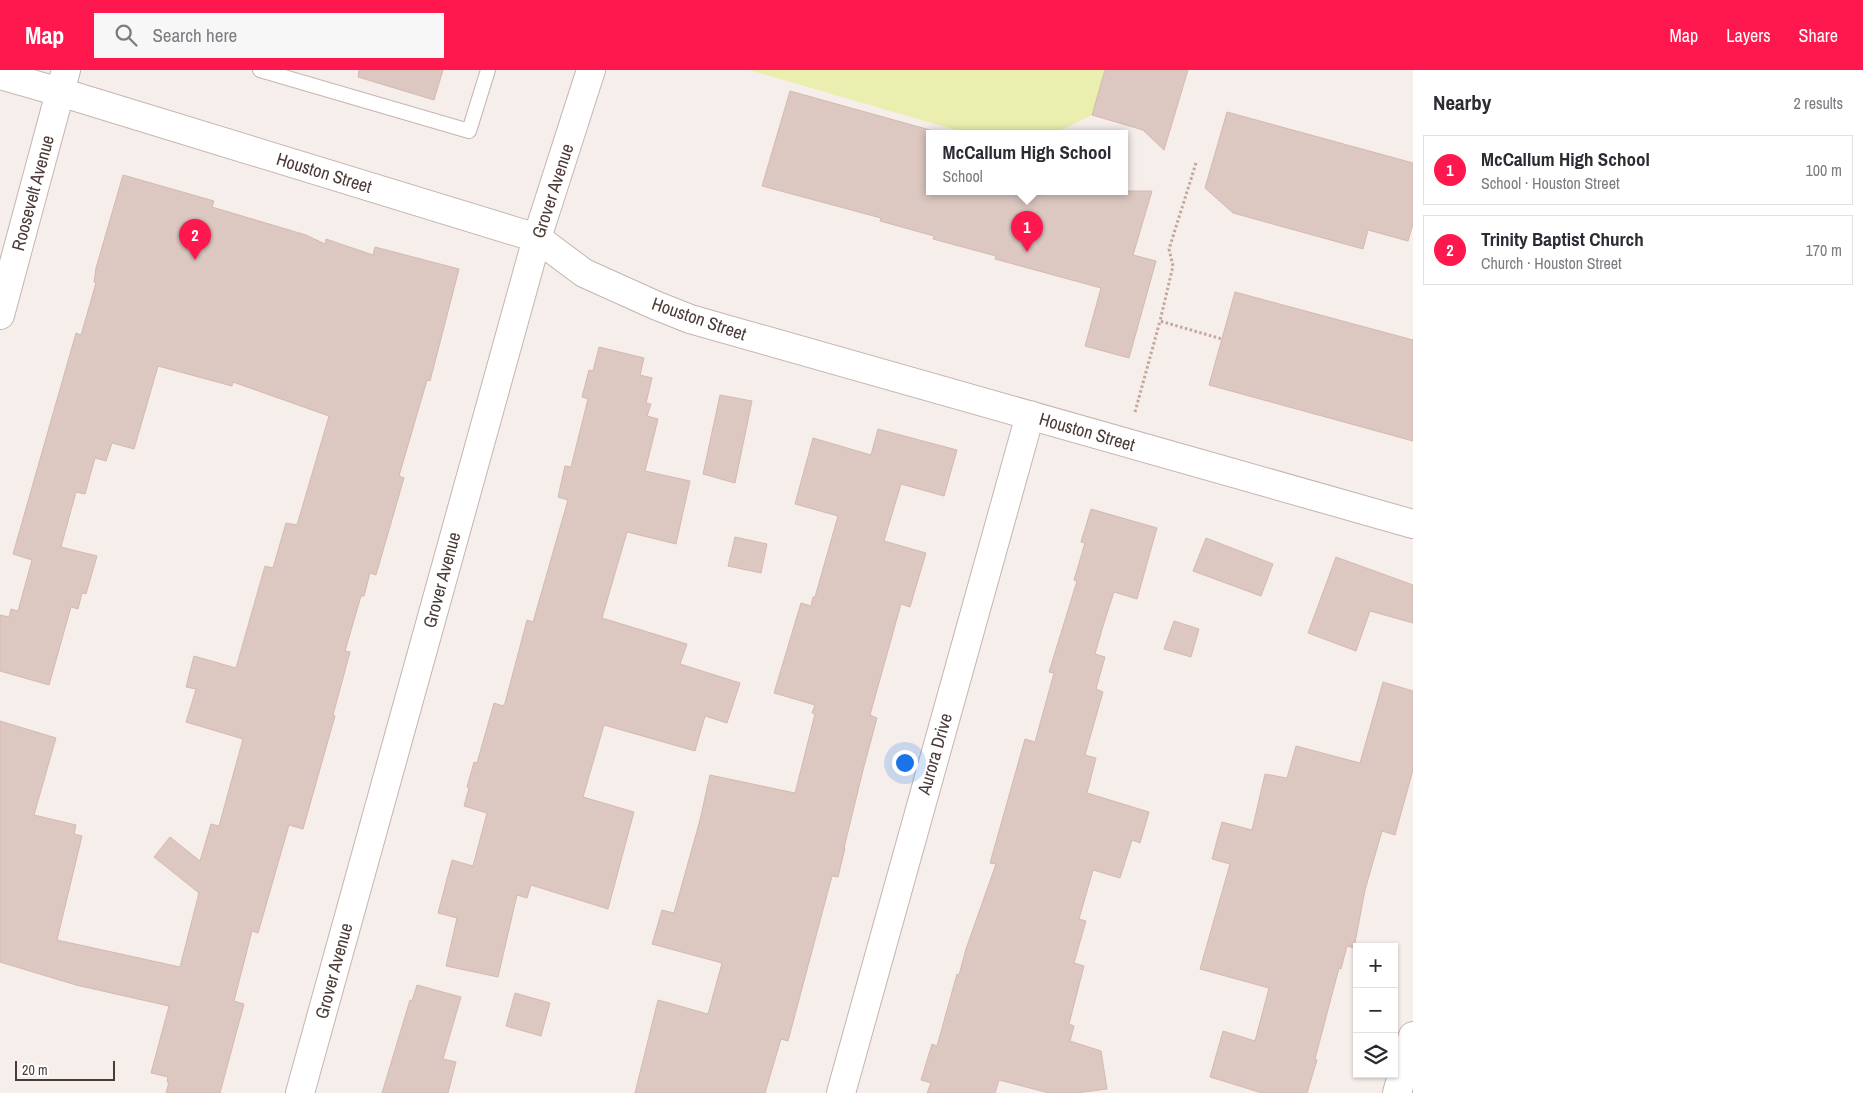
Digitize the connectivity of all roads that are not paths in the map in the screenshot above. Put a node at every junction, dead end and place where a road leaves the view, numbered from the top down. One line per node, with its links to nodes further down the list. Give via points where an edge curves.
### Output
1 (260, 70): 2 (lane, via 469,131)
2 (488, 70)
3 (591, 70): 6 (street, Grover Avenue)
4 (0, 75): 5 (street, Houston Street)
5 (63, 81): 6 (street, Houston Street); 7 (street, Roosevelt Avenue)
6 (537, 238): 8 (street, Houston Street, via 584,273 690,319); 11 (street, Grover Avenue)
7 (0, 315)
8 (1030, 415): 9 (street, Houston Street); 12 (street, Aurora Drive)
9 (1413, 524)
10 (1413, 1036): 13 (street)
11 (300, 1093)
12 (841, 1093)
13 (1397, 1093)

